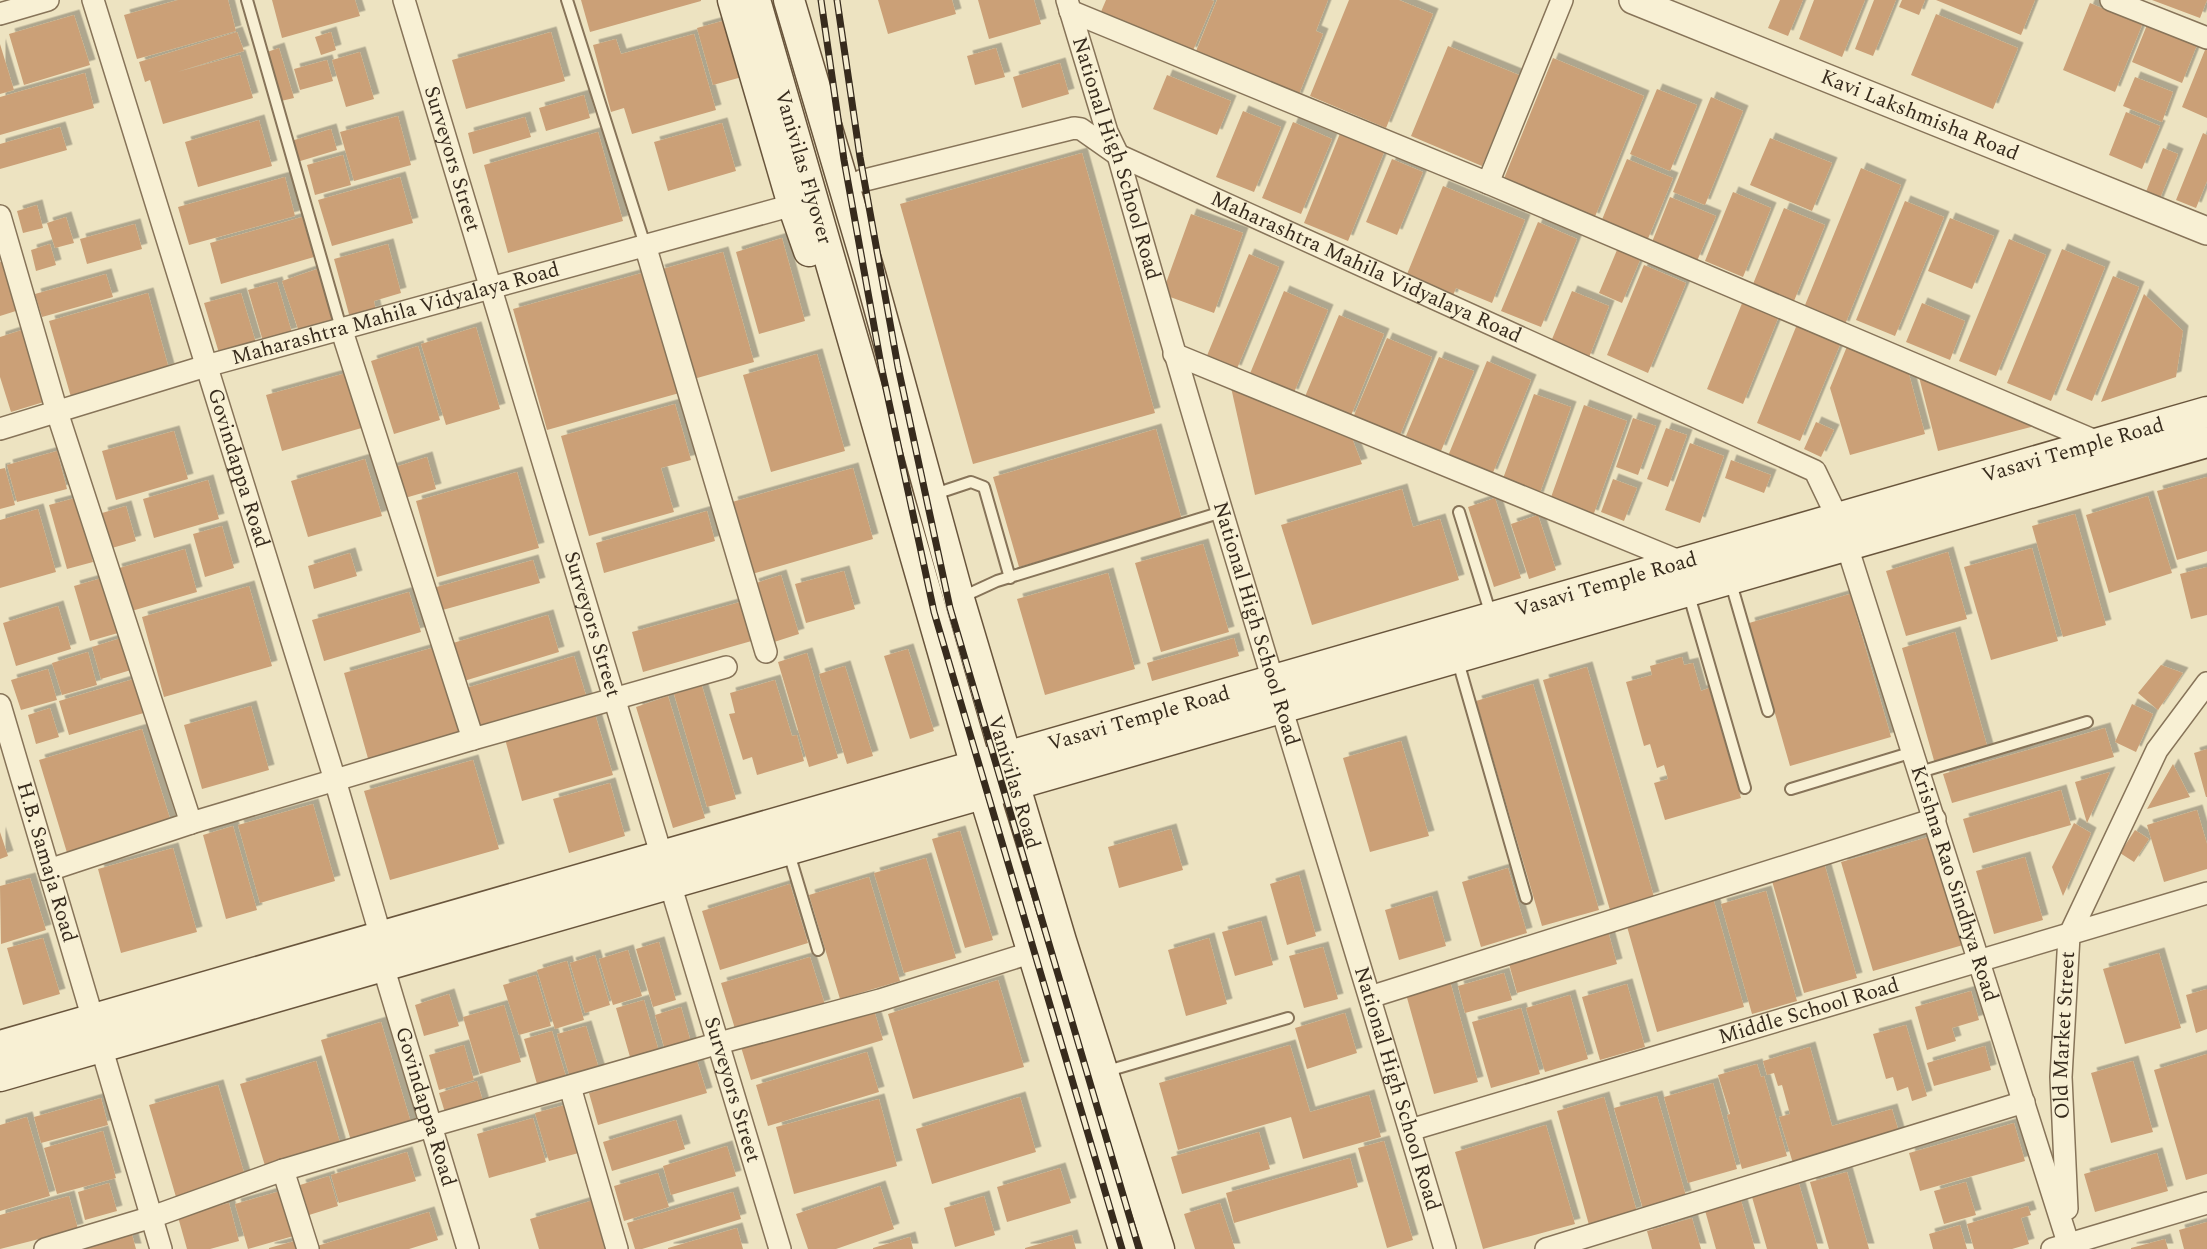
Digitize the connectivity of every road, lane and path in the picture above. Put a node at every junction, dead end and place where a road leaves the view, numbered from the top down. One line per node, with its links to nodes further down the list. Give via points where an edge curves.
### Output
1 (48, 0): 13 (street)
2 (93, 0): 28 (street, Govindappa Road)
3 (247, 0): 25 (lane)
4 (404, 0): 23 (street, Surveyors Street)
5 (567, 0): 22 (lane)
6 (733, 0): 19 (main road)
7 (756, 0): 26 (main road, Vanivilas Flyover)
8 (810, 0): 17 (main road)
9 (1562, 0): 18 (street)
10 (1633, 0): 21 (street, Kavi Lakshmisha Road)
11 (2110, 0): 15 (street)
12 (1069, 6): 16 (street, National High School Road, via 1107,132); 18 (street)
13 (0, 14)
14 (793, 14): 24 (main road, Vanivilas Flyover)
15 (2207, 38)
16 (1118, 155): 17 (street, Maharashtra Mahila Vidyalaya Road, via 1074,128); 27 (street, National High School Road); 37 (street, Maharashtra Mahila Vidyalaya Road, via 1809,468 1818,475)
17 (861, 181): 24 (main road, via 882,261)
18 (1488, 183): 33 (street)
19 (793, 204): 22 (street, Maharashtra Mahila Vidyalaya Road); 26 (main road, via 822,288)
20 (0, 216): 29 (street)
21 (2207, 231)
22 (645, 245): 23 (street, Maharashtra Mahila Vidyalaya Road); 44 (street)
23 (491, 289): 25 (street, Maharashtra Mahila Vidyalaya Road); 49 (street, Surveyors Street)
24 (879, 312): 34 (main road, Vanivilas Road)
25 (342, 328): 28 (street, Maharashtra Mahila Vidyalaya Road); 53 (street)
26 (853, 335): 58 (main road, Vanivilas Road)
27 (1174, 354): 35 (street, National High School Road); 38 (street)
28 (206, 366): 29 (street, Maharashtra Mahila Vidyalaya Road); 57 (street, Govindappa Road)
29 (57, 412): 31 (street, Maharashtra Mahila Vidyalaya Road); 62 (street)
30 (2207, 412): 33 (main road, Vasavi Temple Road)
31 (0, 429)
32 (2207, 442): 33 (main road, Vasavi Temple Road)
33 (2104, 457): 37 (main road, Vasavi Temple Road)
34 (930, 496): 39 (lane, via 971,482 984,487); 41 (main road, Vanivilas Road)
35 (1222, 512): 39 (lane); 48 (street, National High School Road)
36 (1459, 512): 42 (lane)
37 (1842, 532): 38 (main road, Vasavi Temple Road); 40 (main road, Vasavi Temple Road); 54 (street, Krishna Rao Sindhya Road)
38 (1686, 577): 40 (main road, Vasavi Temple Road); 43 (main road, Vasavi Temple Road); 59 (lane)
39 (1010, 578): 41 (lane)
40 (1730, 579): 51 (lane)
41 (959, 599): 55 (main road, Vanivilas Road)
42 (1492, 618): 43 (main road, Vasavi Temple Road); 48 (main road, Vasavi Temple Road)
43 (1527, 623): 45 (main road, Vasavi Temple Road)
44 (766, 652)
45 (1457, 658): 48 (main road, Vasavi Temple Road); 67 (lane)
46 (726, 667): 49 (street)
47 (2207, 682): 68 (street, Old Market Street, via 2157,750)
48 (1277, 694): 55 (main road, Vasavi Temple Road); 73 (street, National High School Road)
49 (615, 699): 53 (street); 64 (street, Surveyors Street)
50 (0, 705): 65 (street, H.B. Samaja Road)
51 (1768, 711)
52 (2087, 722): 56 (lane)
53 (474, 738): 57 (street)
54 (1913, 752): 56 (street, Krishna Rao Sindhya Road); 60 (lane)
55 (1011, 771): 58 (main road, Vasavi Temple Road); 78 (main road, Vanivilas Road)
56 (1920, 772): 61 (street, Krishna Rao Sindhya Road)
57 (335, 780): 62 (street); 70 (street, Govindappa Road)
58 (980, 780): 63 (main road); 64 (main road); 71 (main road, Vanivilas Road)
59 (1745, 788)
60 (1791, 789)
61 (1935, 819): 72 (street, Krishna Rao Sindhya Road); 73 (street)
62 (191, 823): 65 (street)
63 (788, 850): 64 (main road); 69 (lane)
64 (668, 869): 70 (main road); 76 (street, Surveyors Street)
65 (49, 870): 75 (street, H.B. Samaja Road)
66 (2207, 893): 68 (street, Middle School Road)
67 (1526, 898)
68 (2069, 936): 72 (street, Middle School Road); 87 (street, Old Market Street, via 2061,1077)
69 (818, 950)
70 (382, 952): 75 (main road); 82 (street, Govindappa Road)
71 (1033, 952): 76 (street, via 880,1000); 94 (main road, Vanivilas Road)
72 (1980, 962): 81 (street, Krishna Rao Sindhya Road); 83 (street, Middle School Road)
73 (1370, 997): 83 (street, National High School Road)
74 (1288, 1018): 78 (lane)
75 (98, 1033): 77 (main road); 79 (main road); 86 (street, H.B. Samaja Road)
76 (719, 1043): 80 (street); 93 (street, Surveyors Street)
77 (0, 1046)
78 (1102, 1073): 95 (main road, Vanivilas Road)
79 (0, 1076)
80 (570, 1087): 82 (street); 92 (street)
81 (2024, 1102): 87 (street, Krishna Rao Sindhya Road); 97 (street)
82 (431, 1126): 84 (street); 91 (street, Govindappa Road)
83 (1410, 1130): 96 (street, National High School Road)
84 (283, 1170): 86 (street); 90 (street)
85 (2207, 1203): 87 (street)
86 (152, 1217): 88 (street); 89 (street, H.B. Samaja Road)
87 (2064, 1247)
88 (45, 1249)
89 (161, 1249)
90 (308, 1249)
91 (468, 1249)
92 (617, 1249)
93 (780, 1249)
94 (1124, 1249)
95 (1159, 1249)
96 (1445, 1249)
97 (1546, 1249)

